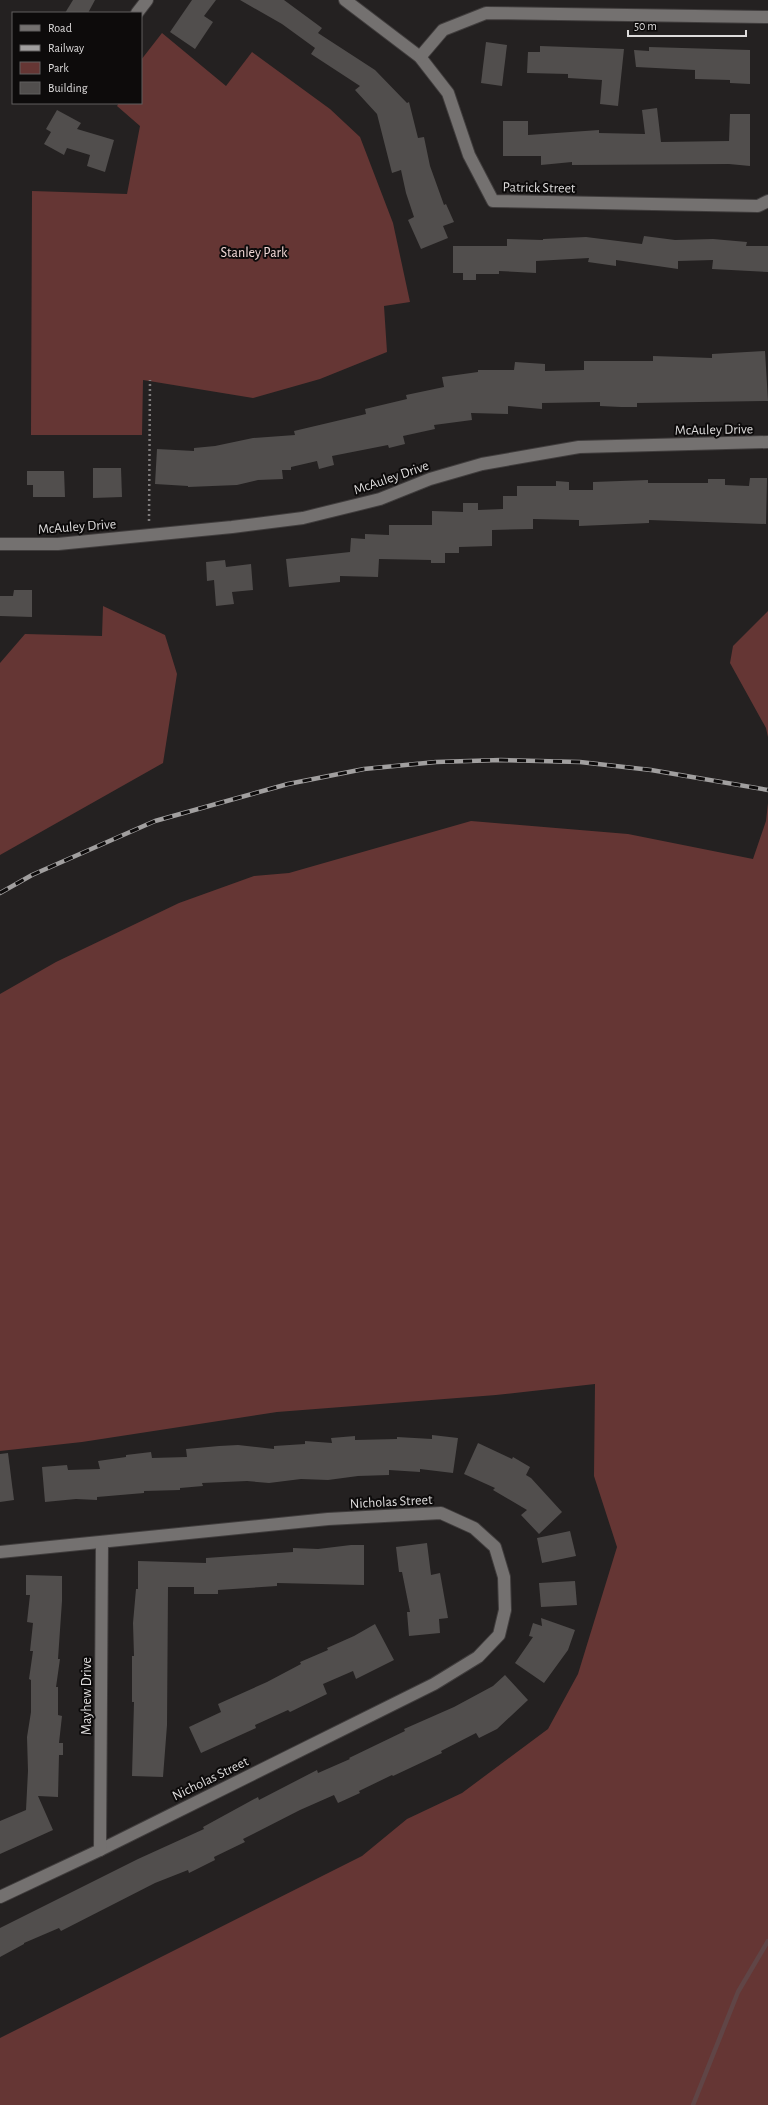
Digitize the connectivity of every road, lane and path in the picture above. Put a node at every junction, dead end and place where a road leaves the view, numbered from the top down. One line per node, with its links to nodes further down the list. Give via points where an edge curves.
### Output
1 (147, 0): 3 (street)
2 (345, 0): 5 (street, Patrick Street)
3 (138, 12)
4 (768, 17): 5 (street, via 486,13 443,30)
5 (420, 57): 6 (street, Patrick Street, via 448,93 469,155 493,201 758,206)
6 (768, 201)
7 (150, 380): 9 (path)
8 (768, 442): 9 (street, McAuley Drive, via 579,447 482,464 430,479 380,499 303,518)
9 (149, 536): 10 (street, McAuley Drive, via 58,544)
10 (0, 544)
11 (102, 1542): 12 (street, Nicholas Street); 13 (street, Mayhew Drive); 13 (street, Nicholas Street, via 328,1519 441,1513 474,1528 495,1547 504,1577 504,1610 499,1635 478,1657 434,1684)
12 (0, 1552)
13 (100, 1850): 14 (street, Nicholas Street)
14 (0, 1897)

